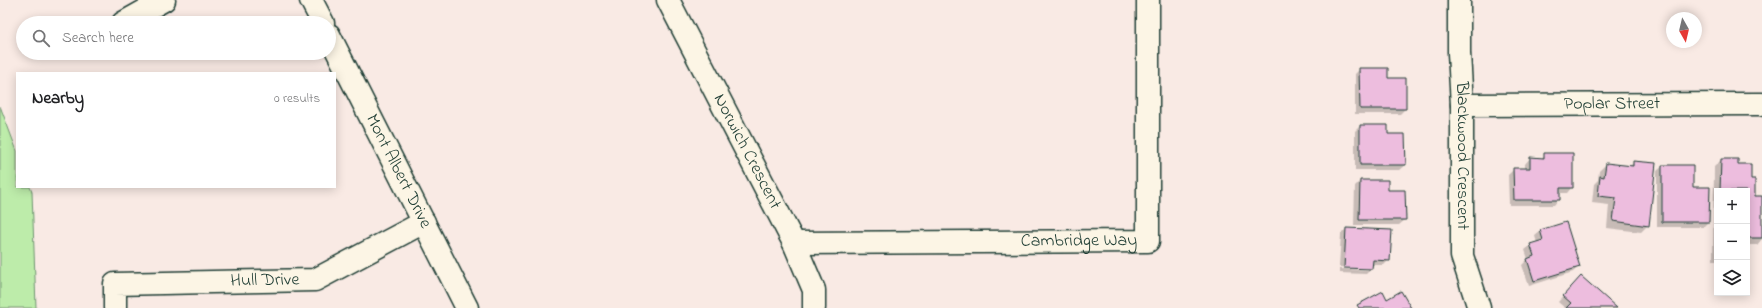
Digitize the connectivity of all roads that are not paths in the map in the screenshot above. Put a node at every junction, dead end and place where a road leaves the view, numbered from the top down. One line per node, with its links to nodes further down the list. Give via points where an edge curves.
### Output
1 (164, 0): 6 (street)
2 (311, 0): 7 (street)
3 (668, 0): 12 (street, Norwich Crescent)
4 (1148, 0): 12 (street, Cambridge Way, via 1148,241)
5 (1459, 0): 10 (street, Blackwood Crescent)
6 (135, 16)
7 (319, 16)
8 (336, 49): 11 (street, Mont Albert Drive)
9 (1762, 104): 10 (street, Poplar Street)
10 (1462, 105): 16 (street, Blackwood Crescent, via 1462,256)
11 (424, 222): 13 (street, Hull Drive, via 315,280 115,284); 14 (street, Mont Albert Drive)
12 (794, 243): 15 (street, Norwich Crescent, via 814,290)
13 (115, 308)
14 (467, 308)
15 (814, 308)
16 (1479, 308)

